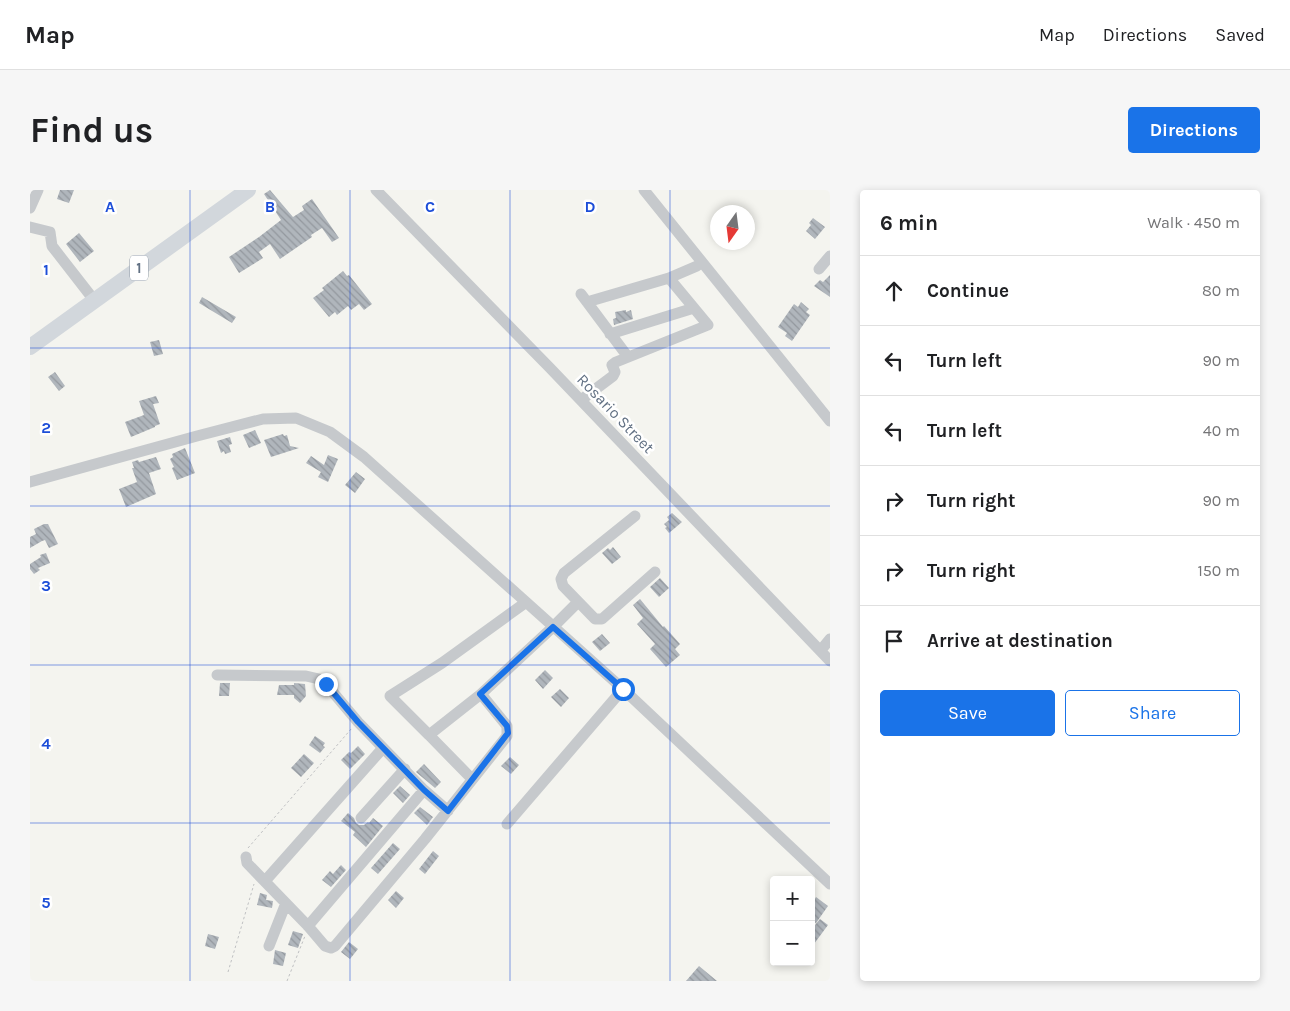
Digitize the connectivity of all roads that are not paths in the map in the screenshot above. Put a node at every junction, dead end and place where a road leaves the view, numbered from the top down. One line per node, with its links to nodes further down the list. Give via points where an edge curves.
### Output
1 (38, 190): 5 (street)
2 (248, 190): 11 (highway, 1)
3 (376, 190): 16 (street, Rosario Street)
4 (644, 190): 17 (street)
5 (30, 208)
6 (30, 227): 11 (street, via 50,232 52,246)
7 (830, 256): 9 (street)
8 (697, 266): 10 (street)
9 (820, 269)
10 (669, 278): 12 (street); 13 (street, via 584,298)
11 (94, 300): 14 (highway, 1)
12 (694, 308): 13 (street); 15 (street, via 708,325)
13 (610, 334): 15 (street)
14 (30, 347)
15 (628, 357): 16 (street, via 612,365 615,372 612,376)
16 (581, 400): 25 (street, Rosario Street)
17 (830, 421)
18 (30, 482): 22 (street, via 264,419 296,418 330,432 364,457)
19 (635, 516): 21 (street, via 564,573 561,579 563,586)
20 (655, 572): 21 (street, via 602,619 595,619)
21 (578, 602): 23 (street)
22 (525, 603): 23 (street); 30 (street, via 390,696)
23 (553, 627): 28 (street); 29 (street)
24 (830, 639): 25 (street)
25 (821, 650): 26 (street, Rosario Street)
26 (830, 661)
27 (217, 675): 31 (street, via 319,679)
28 (623, 689): 37 (street); 40 (street)
29 (480, 694): 30 (street); 33 (street, via 507,726 508,733)
30 (429, 735): 33 (street)
31 (384, 748): 32 (street); 39 (street)
32 (405, 769): 34 (street); 36 (street)
33 (472, 779): 35 (street)
34 (424, 790): 35 (street); 42 (street)
35 (448, 811): 42 (street, via 335,946 325,946)
36 (361, 818)
37 (506, 824)
38 (246, 858): 39 (street)
39 (261, 877): 41 (street)
40 (830, 884)
41 (286, 903): 42 (street); 43 (street)
42 (308, 926)
43 (269, 946)

